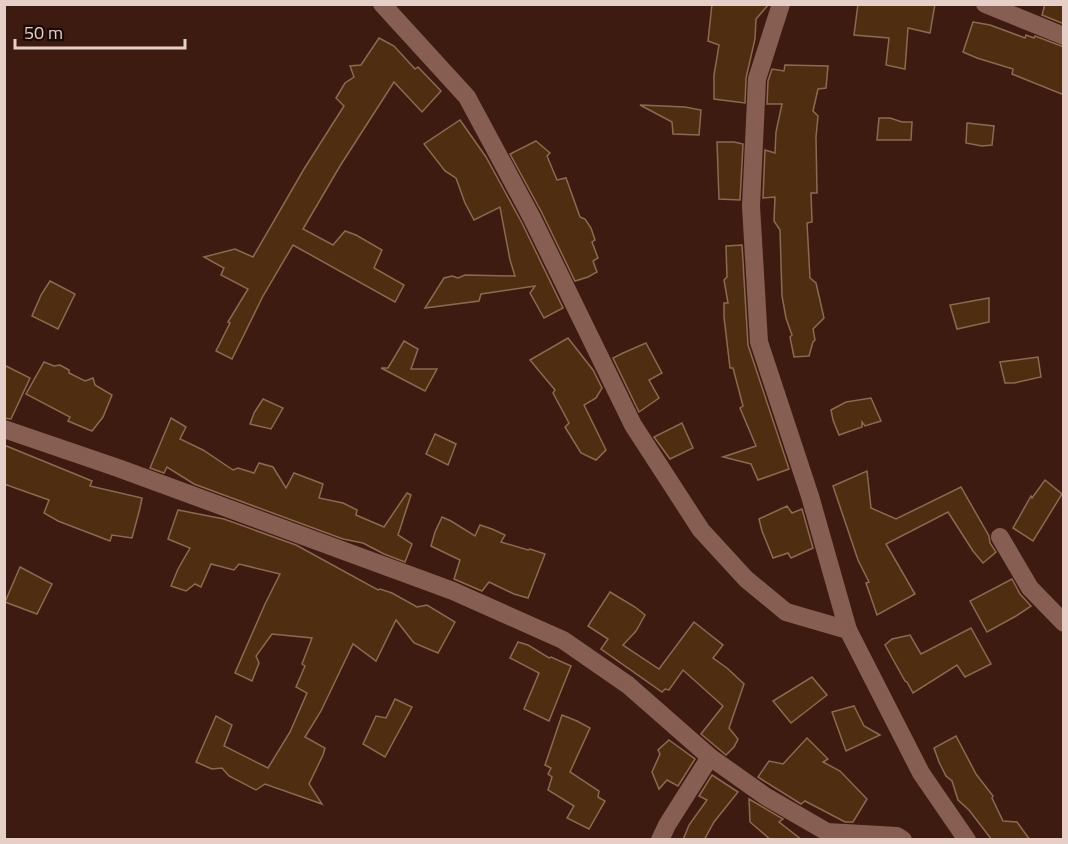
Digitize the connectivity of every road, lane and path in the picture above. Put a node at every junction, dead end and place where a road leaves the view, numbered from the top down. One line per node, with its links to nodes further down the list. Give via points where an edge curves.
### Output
1 (381, 4): 8 (street, via 467,97 532,218 633,425 701,530 746,579 786,612)
2 (781, 4): 8 (street, via 757,79 751,207 759,342 810,496)
3 (985, 4): 4 (street)
4 (1064, 36)
5 (4, 429): 9 (street, via 453,591 563,640 628,685)
6 (1000, 537): 7 (street, via 1030,588)
7 (1064, 623)
8 (848, 630): 12 (street, via 921,773)
9 (710, 757): 10 (street); 11 (street, via 765,796 827,832 897,836)
10 (660, 840)
11 (903, 840)
12 (967, 840)

